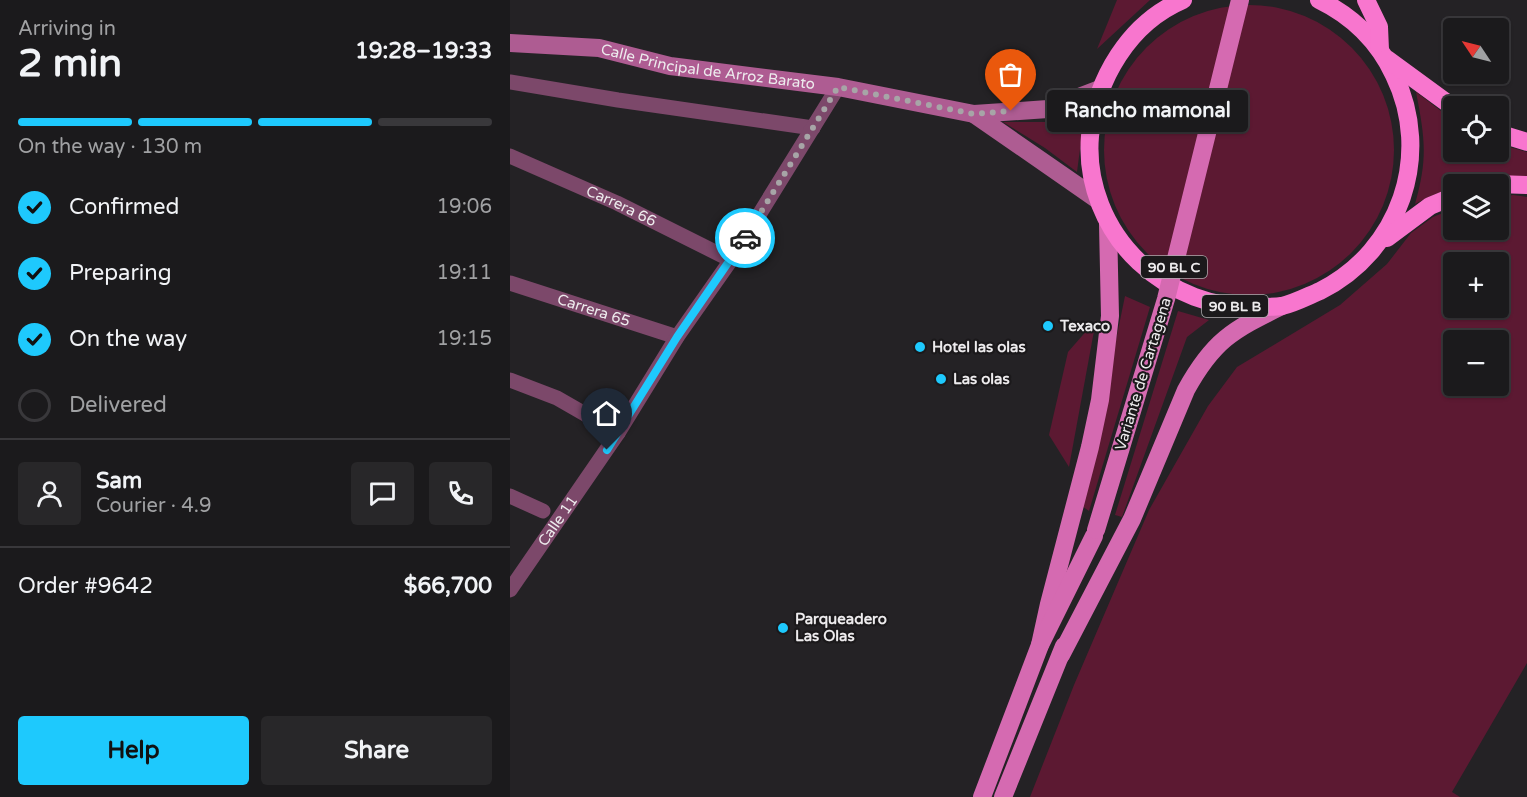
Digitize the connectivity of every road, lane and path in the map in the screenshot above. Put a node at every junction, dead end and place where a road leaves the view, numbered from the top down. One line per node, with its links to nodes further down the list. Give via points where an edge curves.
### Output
1 (1166, 0): 6 (highway)
2 (1183, 0): 6 (highway, 90 BL B)
3 (1240, 0): 32 (main road, Variante de Cartagena / 90 BL C, bridge, via 1166,299)
4 (1318, 0): 8 (highway, 90 BL B, via 1359,26)
5 (1366, 0): 8 (highway, via 1379,27)
6 (1153, 18): 11 (highway, 90 BL B, via 1127,43)
7 (510, 43): 10 (street, Calle Principal de Arroz Barato, via 599,48 670,66)
8 (1383, 54): 12 (highway, 90 BL B); 23 (highway, 90 BL B, via 1404,94 1411,134 1409,175 1396,214)
9 (510, 82): 14 (street)
10 (838, 87): 13 (street, Calle Principal de Arroz Barato); 14 (street, Calle 11)
11 (1100, 89): 13 (street, Calle Principal de Arroz Barato, via 1048,109); 20 (highway, 90 BL B, via 1089,145)
12 (1443, 100)
13 (974, 114): 20 (street, Calle Principal de Arroz Barato)
14 (813, 128): 24 (street, Calle 11)
15 (1509, 136): 16 (highway)
16 (1527, 142)
17 (510, 156): 24 (street, Carrera 66)
18 (1509, 184): 19 (highway)
19 (1527, 185)
20 (1098, 200): 22 (highway, 90 BL B)
21 (1443, 201): 23 (highway, 90 BL B, via 1430,206)
22 (1108, 224): 26 (highway, 90 BL B, via 1128,252 1153,275 1182,292 1214,303); 34 (main road, via 1110,316 1100,400)
23 (1374, 249): 26 (highway, 90 BL B, via 1332,284)
24 (731, 260): 27 (street, Calle 11)
25 (510, 283): 27 (street, Carrera 65)
26 (1282, 306): 35 (main road, via 1241,325 1197,370 1132,519)
27 (677, 337): 29 (street, Calle 11)
28 (510, 380): 29 (street, via 557,398)
29 (618, 433): 33 (street, Calle 11)
30 (510, 496): 31 (street)
31 (543, 511)
32 (1095, 533): 34 (main road, Variante de Cartagena / 90 BL C); 35 (main road, Variante de Cartagena / 90 BL C)
33 (510, 589)
34 (1040, 645): 36 (main road, Variante de Cartagena)
35 (1061, 655): 37 (main road, Variante de Cartagena)
36 (982, 797)
37 (1003, 797)

